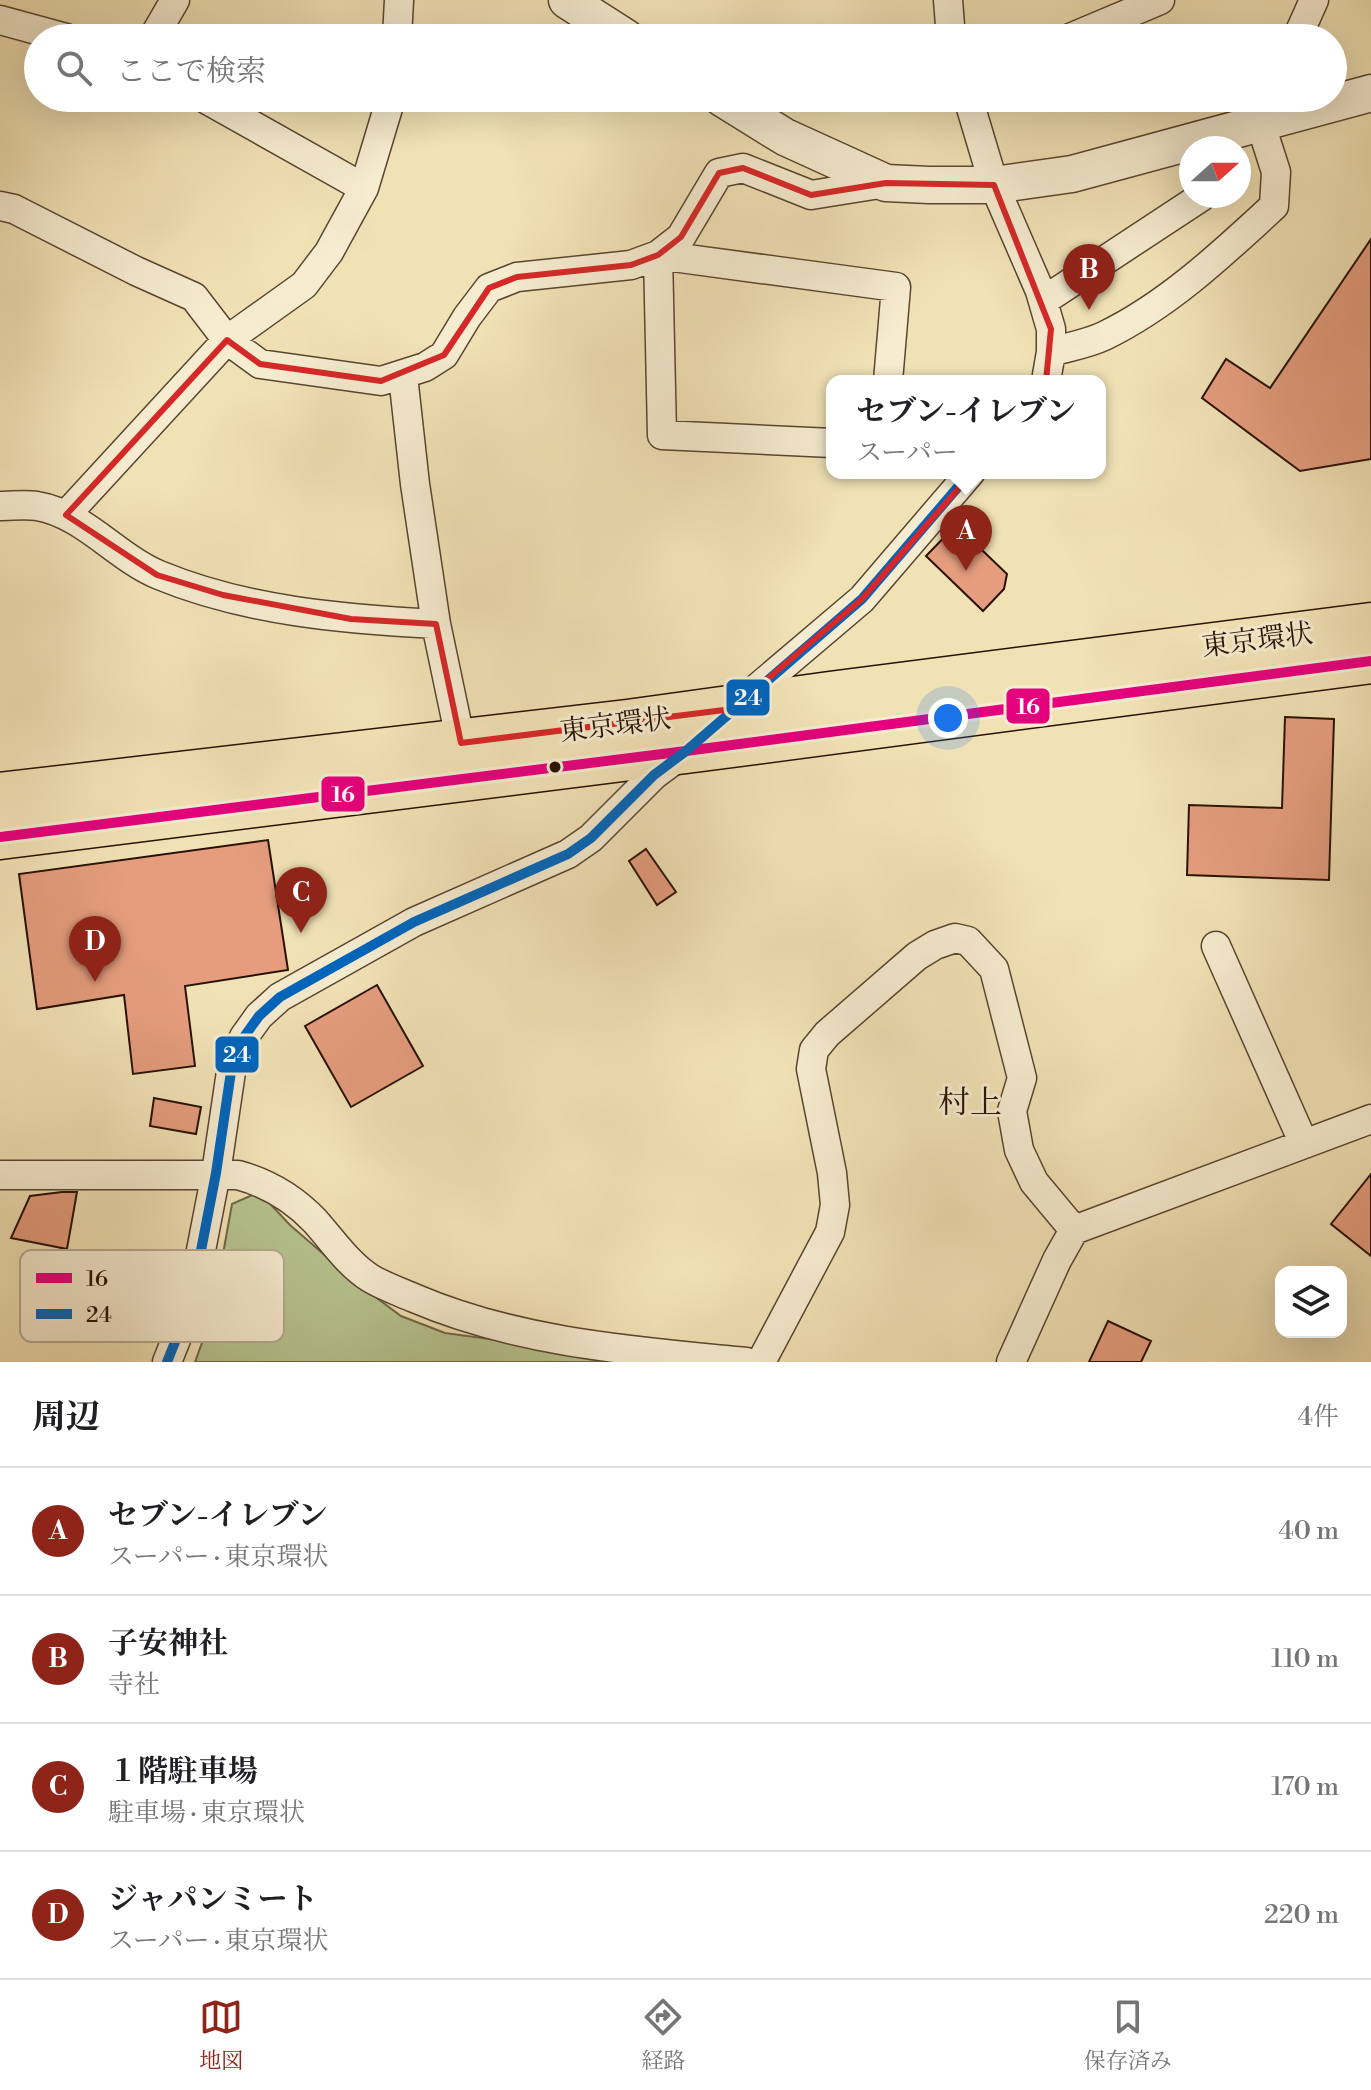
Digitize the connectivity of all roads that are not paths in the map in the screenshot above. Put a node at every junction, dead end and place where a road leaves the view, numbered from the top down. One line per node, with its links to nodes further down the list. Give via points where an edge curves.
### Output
1 (175, 0): 8 (street)
2 (399, 0): 9 (street)
3 (567, 0): 10 (street)
4 (948, 0): 11 (street)
5 (1160, 0): 12 (street)
6 (1314, 0): 13 (street)
7 (0, 20): 14 (street)
8 (161, 24)
9 (398, 24)
10 (604, 24)
11 (950, 24)
12 (1103, 24)
13 (1303, 24)
14 (24, 27)
15 (1371, 93): 16 (street)
16 (1347, 98)
17 (229, 112): 24 (street)
18 (387, 112): 24 (street)
19 (745, 112): 22 (street, via 785,137)
20 (972, 112): 23 (street)
21 (1275, 112): 23 (street, via 1072,174); 30 (street, via 1274,206 1151,311 1100,338)
22 (886, 183): 23 (street); 27 (street, via 811,195 743,168 719,173 681,237)
23 (994, 185): 28 (street)
24 (364, 188): 29 (street, via 304,285)
25 (0, 206): 29 (street, via 194,297)
26 (1184, 208): 28 (street)
27 (658, 255): 31 (street, via 896,287); 33 (street, via 631,265 517,277 489,288 444,355); 34 (street, via 662,435)
28 (1043, 301): 30 (street)
29 (227, 340): 33 (street, via 260,364 381,381); 37 (street)
30 (1051, 352): 32 (street)
31 (889, 375)
32 (1047, 375)
33 (403, 376): 38 (street)
34 (826, 443)
35 (965, 479): 41 (street, via 862,599)
36 (0, 506): 37 (street, via 36,505)
37 (66, 515): 38 (street, via 157,575 223,595 351,619)
38 (436, 624): 42 (street)
39 (1371, 625): 41 (highway, 東京環状)
40 (1371, 661): 43 (highway, 東京環状)
41 (732, 709): 42 (highway, 東京環状); 43 (street)
42 (461, 743): 44 (highway, 東京環状)
43 (686, 751): 45 (highway, 東京環状); 49 (street, via 568,854 414,922 269,1006 244,1037 232,1065)
44 (0, 795)
45 (0, 837)
46 (1216, 946): 48 (street)
47 (1371, 1119): 48 (street)
48 (1304, 1144): 51 (street)
49 (216, 1173): 50 (street); 52 (street); 55 (street, via 259,1181 281,1193 369,1278 443,1311 518,1333)
50 (0, 1175)
51 (1074, 1230): 56 (street, via 1034,1182 1019,1150 1012,1111 1022,1078 994,969 968,941 955,938 935,945 814,1050 811,1069 835,1205 830,1232); 57 (street)
52 (201, 1250)
53 (175, 1342): 54 (street)
54 (167, 1362)
55 (746, 1362)
56 (761, 1362)
57 (1011, 1362)

